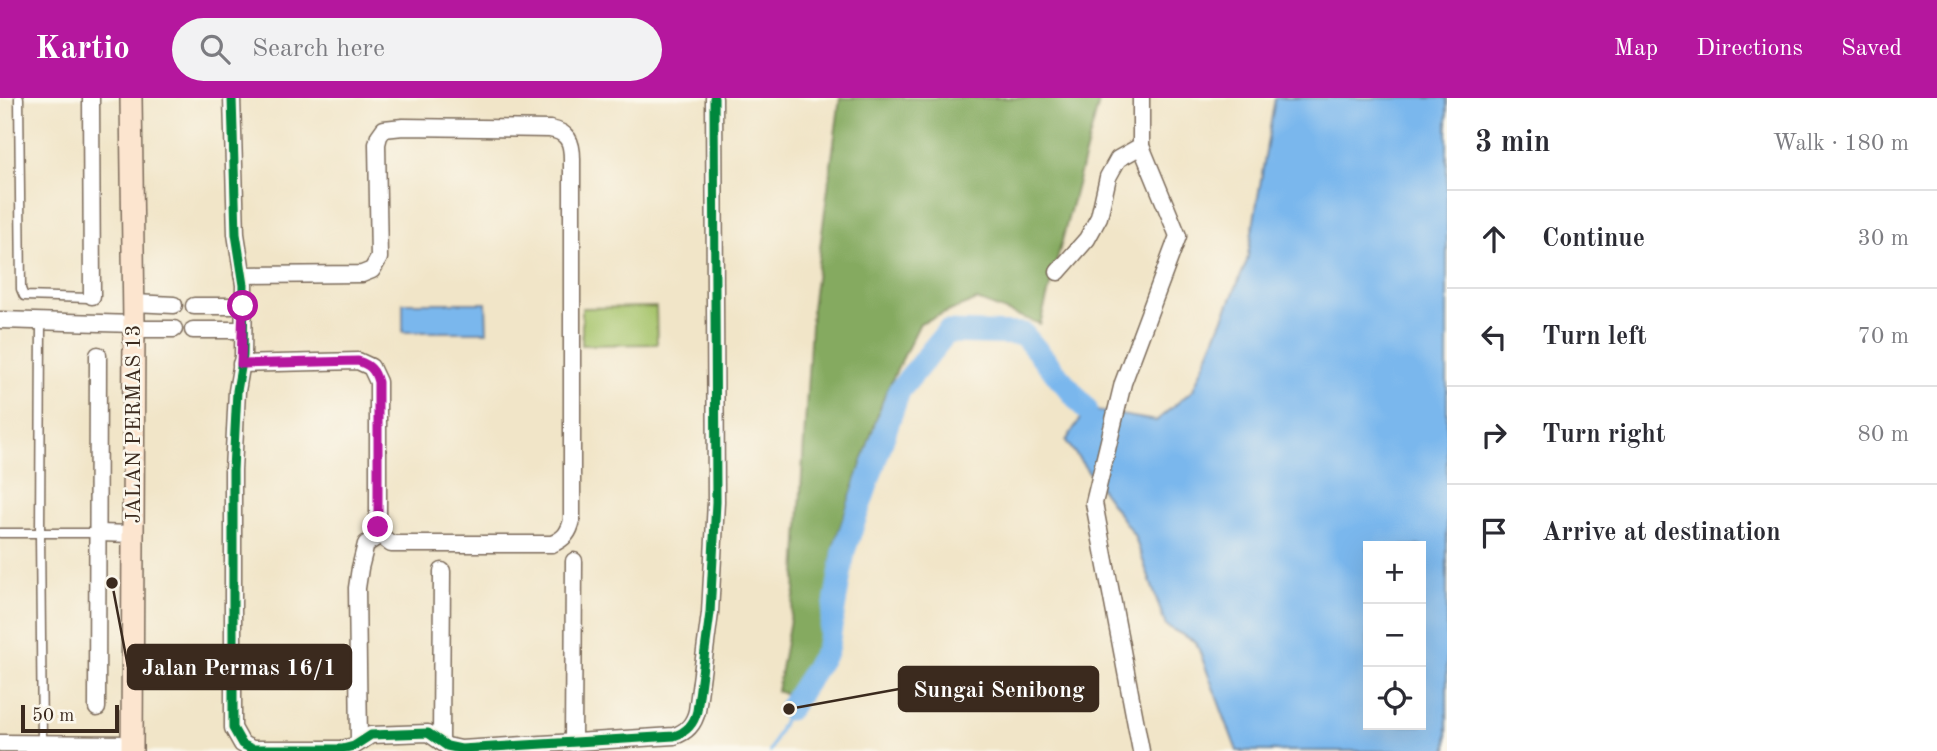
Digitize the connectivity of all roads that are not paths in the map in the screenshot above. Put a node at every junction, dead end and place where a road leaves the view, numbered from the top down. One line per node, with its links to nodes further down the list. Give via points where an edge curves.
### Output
1 (19, 98): 10 (lane, via 21,289 24,296)
2 (91, 98): 10 (street)
3 (131, 98): 14 (main road, JALAN PERMAS 13)
4 (232, 98): 9 (street, via 236,234)
5 (715, 98): 34 (street, via 716,502 710,613 697,711 689,728 678,735)
6 (1141, 98): 7 (street)
7 (1141, 146): 8 (street, via 1118,159 1108,177 1099,217 1087,239); 36 (street, via 1178,236 1124,383 1094,503)
8 (1058, 272)
9 (242, 275): 13 (street); 26 (street, via 362,274 372,270 379,258 377,144 384,130 550,129 569,137 570,529 552,544 397,545)
10 (92, 296)
11 (174, 305): 14 (street)
12 (194, 306): 13 (street)
13 (243, 306): 19 (street)
14 (134, 319): 16 (street); 17 (street); 25 (main road, JALAN PERMAS 13)
15 (0, 320): 16 (street)
16 (41, 321): 24 (lane)
17 (174, 329)
18 (193, 330): 19 (street)
19 (243, 330): 21 (street)
20 (98, 355): 23 (street)
21 (241, 364): 26 (street, via 358,361 371,367 378,382); 30 (street, via 233,470 234,733 245,746 256,750 342,749)
22 (0, 533): 24 (lane)
23 (99, 533): 24 (lane); 25 (street); 29 (street)
24 (40, 534): 33 (lane)
25 (133, 534): 35 (main road, JALAN PERMAS 13)
26 (380, 535): 30 (street, via 366,544 357,588)
27 (574, 561): 34 (street)
28 (442, 571): 31 (street)
29 (97, 708)
30 (359, 742): 31 (street, via 371,735 428,733)
31 (441, 742): 34 (street, via 461,749)
32 (0, 743): 33 (street)
33 (42, 743): 35 (street)
34 (573, 743)
35 (132, 747)
36 (1141, 751)

